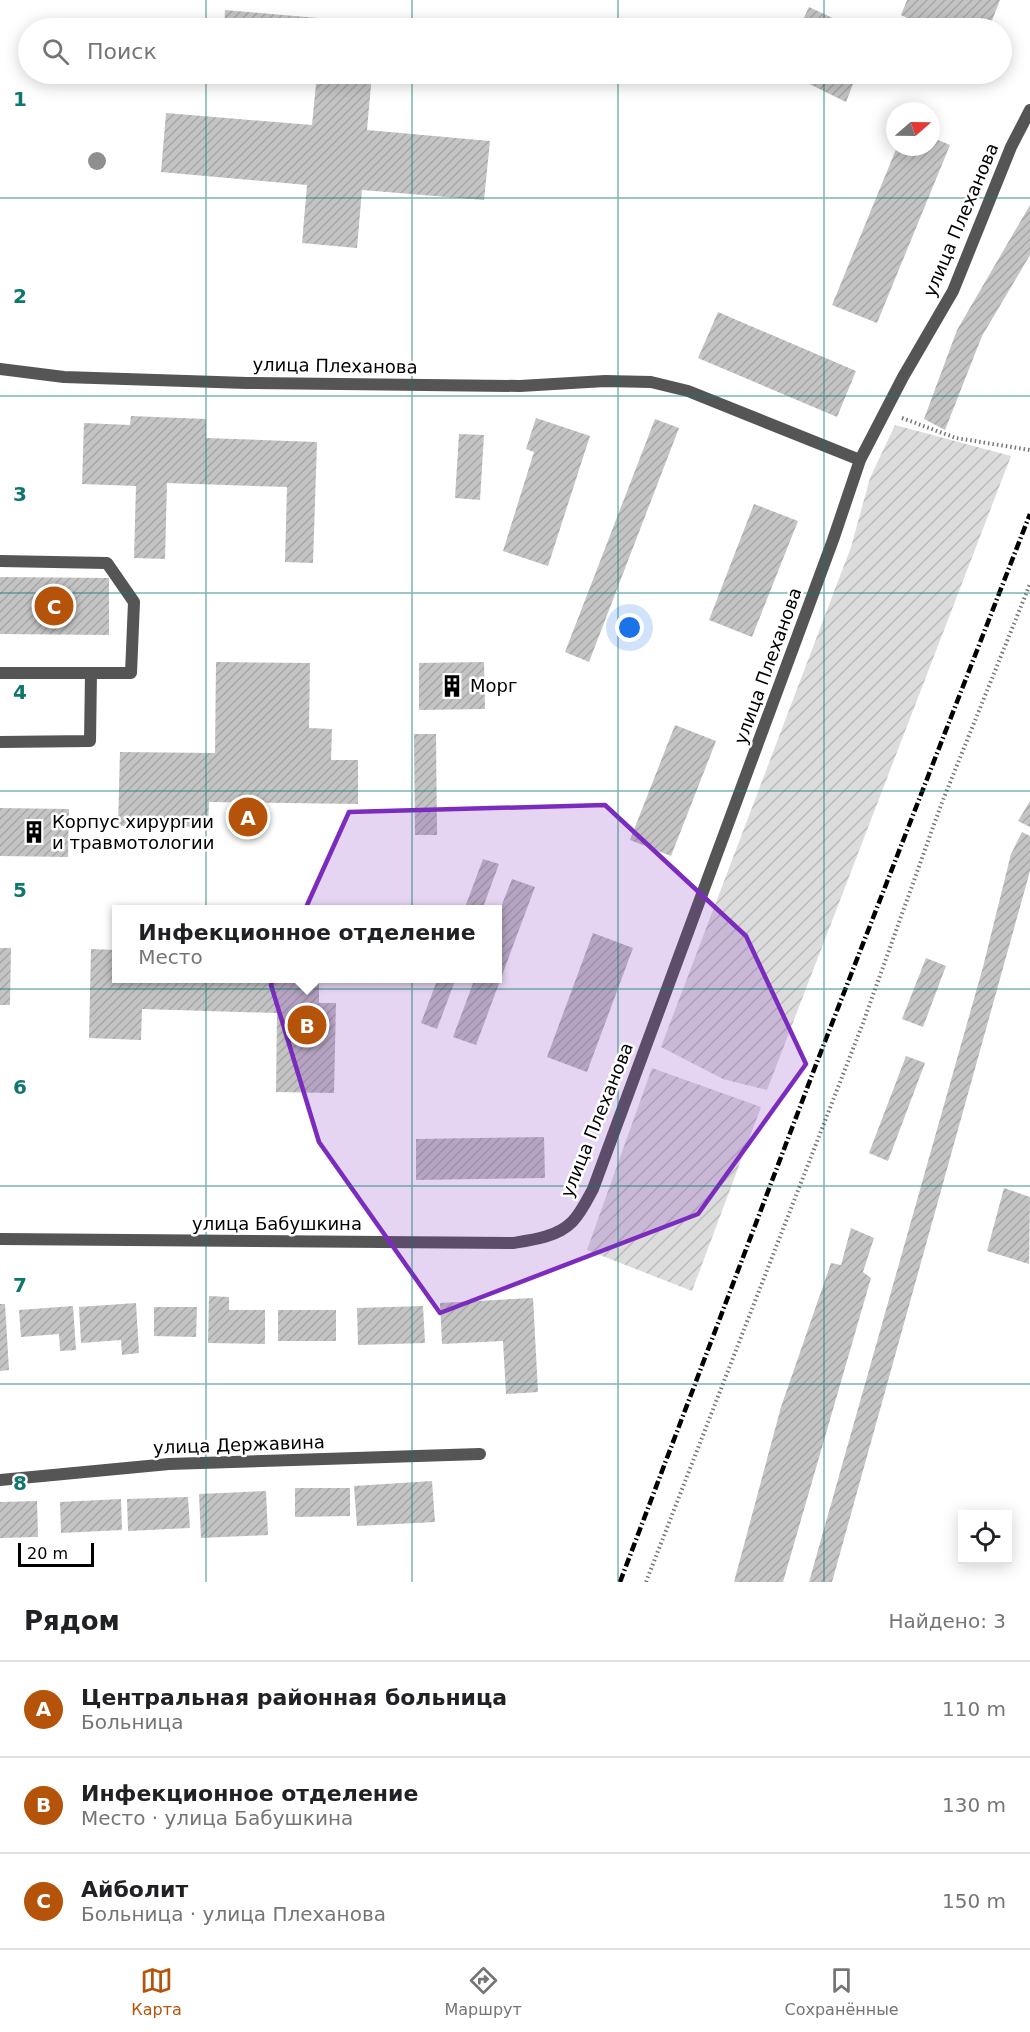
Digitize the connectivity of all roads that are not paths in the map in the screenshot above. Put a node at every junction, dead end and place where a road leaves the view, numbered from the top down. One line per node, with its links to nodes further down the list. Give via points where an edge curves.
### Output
1 (1030, 110): 4 (street, улица Плеханова, via 953,291)
2 (0, 363): 3 (street)
3 (0, 369): 4 (street, улица Плеханова, via 64,377 247,383 520,386 651,382 688,391)
4 (860, 459): 9 (street, улица Плеханова, via 593,1189 571,1223)
5 (0, 561): 7 (street, via 107,563 134,602 130,673)
6 (0, 673): 7 (street)
7 (91, 673): 8 (street, via 90,741)
8 (0, 742)
9 (552, 1234): 10 (street, улица Бабушкина, via 513,1243)
10 (0, 1239)
11 (480, 1454): 12 (street, улица Державина, via 169,1464)
12 (0, 1480)

